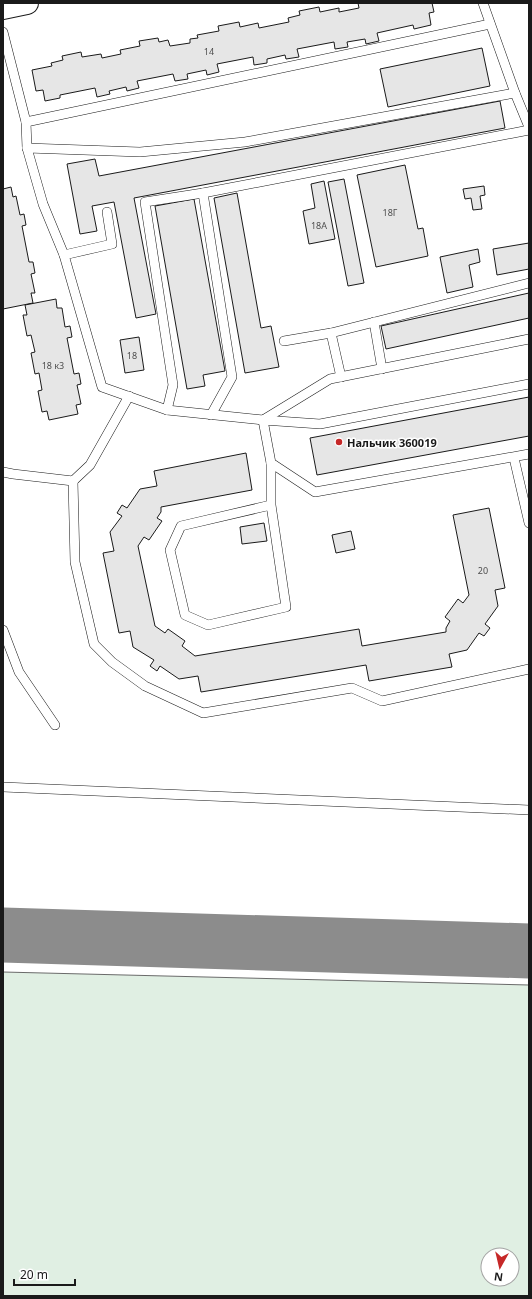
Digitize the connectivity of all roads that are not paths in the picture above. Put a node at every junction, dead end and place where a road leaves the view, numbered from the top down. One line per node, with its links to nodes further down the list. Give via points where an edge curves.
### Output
1 (27, 3): 3 (main road)
2 (483, 3): 4 (lane)
3 (3, 8)
4 (490, 24): 6 (lane); 7 (lane)
5 (3, 32): 7 (lane)
6 (514, 93): 8 (lane); 9 (lane, via 245,142 140,152)
7 (26, 122): 9 (lane)
8 (529, 128): 10 (lane)
9 (27, 148): 12 (lane, via 43,204)
10 (203, 193): 22 (lane, via 145,202 172,385); 23 (lane, via 232,377)
11 (107, 212): 12 (lane, via 112,244)
12 (64, 255): 21 (lane, via 102,387)
13 (529, 283): 14 (lane)
14 (374, 322): 15 (lane); 18 (lane)
15 (331, 332): 17 (lane); 19 (lane)
16 (529, 339): 18 (lane)
17 (284, 341)
18 (382, 369): 19 (lane)
19 (341, 377): 24 (lane, via 330,379)
20 (529, 384): 24 (lane, via 320,424)
21 (129, 396): 22 (lane); 30 (lane, via 90,465)
22 (167, 410): 23 (lane)
23 (211, 414): 24 (lane)
24 (263, 420): 28 (lane)
25 (529, 454): 26 (lane)
26 (514, 458): 27 (lane); 28 (lane, via 316,492); 32 (lane)
27 (529, 459)
28 (271, 463): 31 (lane)
29 (3, 472): 30 (lane)
30 (73, 481): 34 (lane, via 75,562 94,644 112,662 145,686 203,713 352,688 382,701)
31 (271, 505): 31 (lane, via 181,526 170,550 185,615 208,625 286,607)
32 (529, 523)
33 (3, 630): 35 (lane, via 19,672)
34 (529, 669)
35 (55, 726)
36 (3, 787): 37 (lane)
37 (529, 810)

